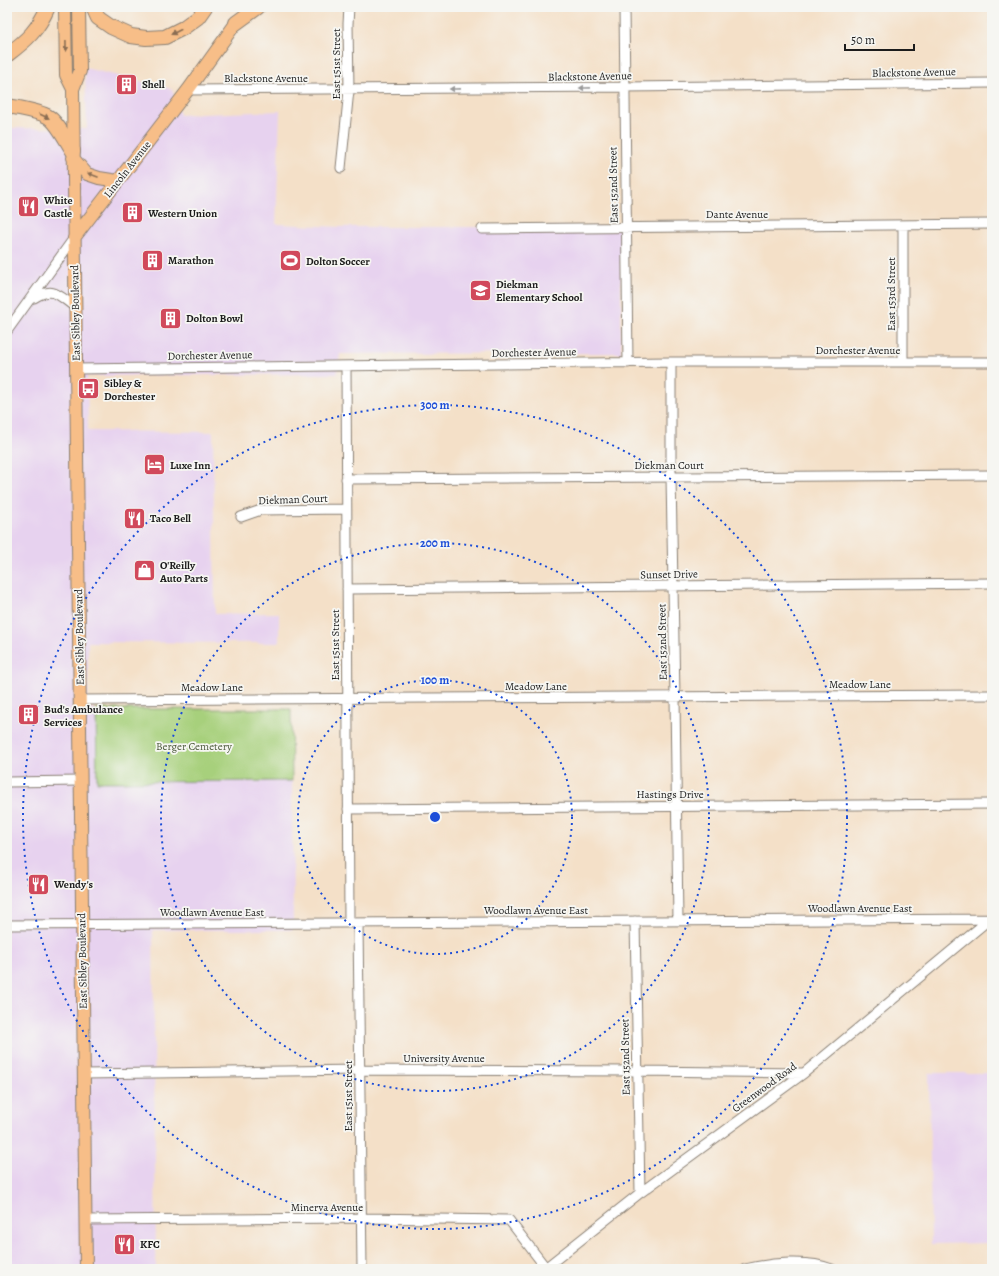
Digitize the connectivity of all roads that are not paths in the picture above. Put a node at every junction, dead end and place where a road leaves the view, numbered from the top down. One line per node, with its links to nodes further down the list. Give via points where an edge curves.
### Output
1 (48, 7): 11 (highway, via 42,21 25,41)
2 (65, 7): 14 (main road, East Sibley Boulevard, one-way to 14, via 66,76)
3 (79, 7): 14 (main road, via 80,70)
4 (93, 7): 5 (highway, one-way to 4, via 198,18 183,28 165,37 146,38 131,36 112,27 98,18)
5 (205, 7)
6 (248, 7): 10 (street, Lincoln Avenue)
7 (258, 7): 10 (highway)
8 (349, 7): 16 (street, East 151st Street)
9 (624, 7): 13 (street, East 152nd Street)
10 (236, 23): 15 (main road, Lincoln Avenue)
11 (7, 55)
12 (992, 83): 13 (street, Blackstone Avenue)
13 (624, 87): 16 (street, Blackstone Avenue, one-way to 16); 23 (street, East 152nd Street)
14 (73, 89): 18 (main road, East Sibley Boulevard)
15 (188, 90): 16 (street, Blackstone Avenue); 20 (main road, Lincoln Avenue)
16 (349, 90): 19 (street, East 151st Street)
17 (7, 106): 18 (highway, one-way to 18, via 48,116 60,129)
18 (73, 155): 20 (main road, one-way to 18, via 87,174); 25 (main road, East Sibley Boulevard)
19 (341, 168)
20 (118, 181): 25 (main road, Lincoln Avenue)
21 (992, 224): 22 (street, Dante Avenue)
22 (903, 225): 23 (street, Dante Avenue); 30 (street, East 153rd Street)
23 (626, 227): 24 (street, Dante Avenue); 32 (street, East 152nd Street)
24 (482, 229)
25 (74, 238): 26 (street, Lincoln Avenue); 27 (main road, East Sibley Boulevard)
26 (29, 301): 27 (street, via 43,292 51,292); 28 (street, Lincoln Avenue)
27 (75, 307): 34 (main road, East Sibley Boulevard)
28 (7, 331)
29 (671, 362): 30 (street, Dorchester Avenue); 32 (street, Dorchester Avenue); 36 (street, East 152nd Street)
30 (903, 362): 31 (street, Dorchester Avenue)
31 (992, 362)
32 (628, 363): 33 (street, Dorchester Avenue)
33 (346, 366): 34 (street, Dorchester Avenue); 37 (street, East 151st Street)
34 (76, 369): 46 (main road, East Sibley Boulevard)
35 (992, 475): 36 (street, Diekman Court)
36 (671, 477): 37 (street, Diekman Court); 41 (street, East 152nd Street)
37 (346, 479): 38 (street, East 151st Street)
38 (346, 509): 39 (street, Diekman Court, via 261,510); 42 (street, East 151st Street)
39 (241, 517)
40 (992, 583): 41 (street, Sunset Drive)
41 (673, 586): 42 (street, Sunset Drive); 44 (street, East 152nd Street)
42 (347, 589): 45 (street, East 151st Street)
43 (992, 695): 44 (street, Meadow Lane)
44 (676, 697): 45 (street, Meadow Lane); 50 (street, East 152nd Street)
45 (347, 698): 46 (street, Meadow Lane); 51 (street, East 151st Street)
46 (79, 700): 47 (main road, East Sibley Boulevard)
47 (80, 781): 48 (street); 56 (main road, East Sibley Boulevard)
48 (7, 782)
49 (992, 804): 50 (street, Hastings Drive)
50 (676, 806): 51 (street, Hastings Drive); 54 (street, East 152nd Street)
51 (348, 809): 55 (street, East 151st Street)
52 (991, 918): 54 (street, Woodlawn Avenue East); 60 (street, Greenwood Road)
53 (635, 921): 54 (street, Woodlawn Avenue East); 55 (street, Woodlawn Avenue East); 59 (street, East 152nd Street)
54 (678, 921)
55 (353, 923): 56 (street, Woodlawn Avenue East); 58 (street, East 151st Street)
56 (82, 924): 57 (street, Woodlawn Avenue East); 61 (main road, East Sibley Boulevard)
57 (7, 925)
58 (360, 1070): 59 (street, University Avenue); 61 (street, University Avenue); 63 (street, East 151st Street)
59 (638, 1071): 60 (street, University Avenue); 62 (street, East 152nd Street)
60 (804, 1073): 62 (street, Greenwood Road)
61 (84, 1074): 64 (main road, East Sibley Boulevard)
62 (640, 1193): 65 (street, Greenwood Road)
63 (361, 1218): 64 (street, Minerva Avenue); 65 (street, Minerva Avenue, via 509,1220); 67 (street, East 151st Street)
64 (85, 1220): 66 (main road, East Sibley Boulevard)
65 (545, 1268)
66 (86, 1269)
67 (362, 1269)
68 (745, 1269): 69 (street, via 784,1263 826,1266)
69 (832, 1269)

